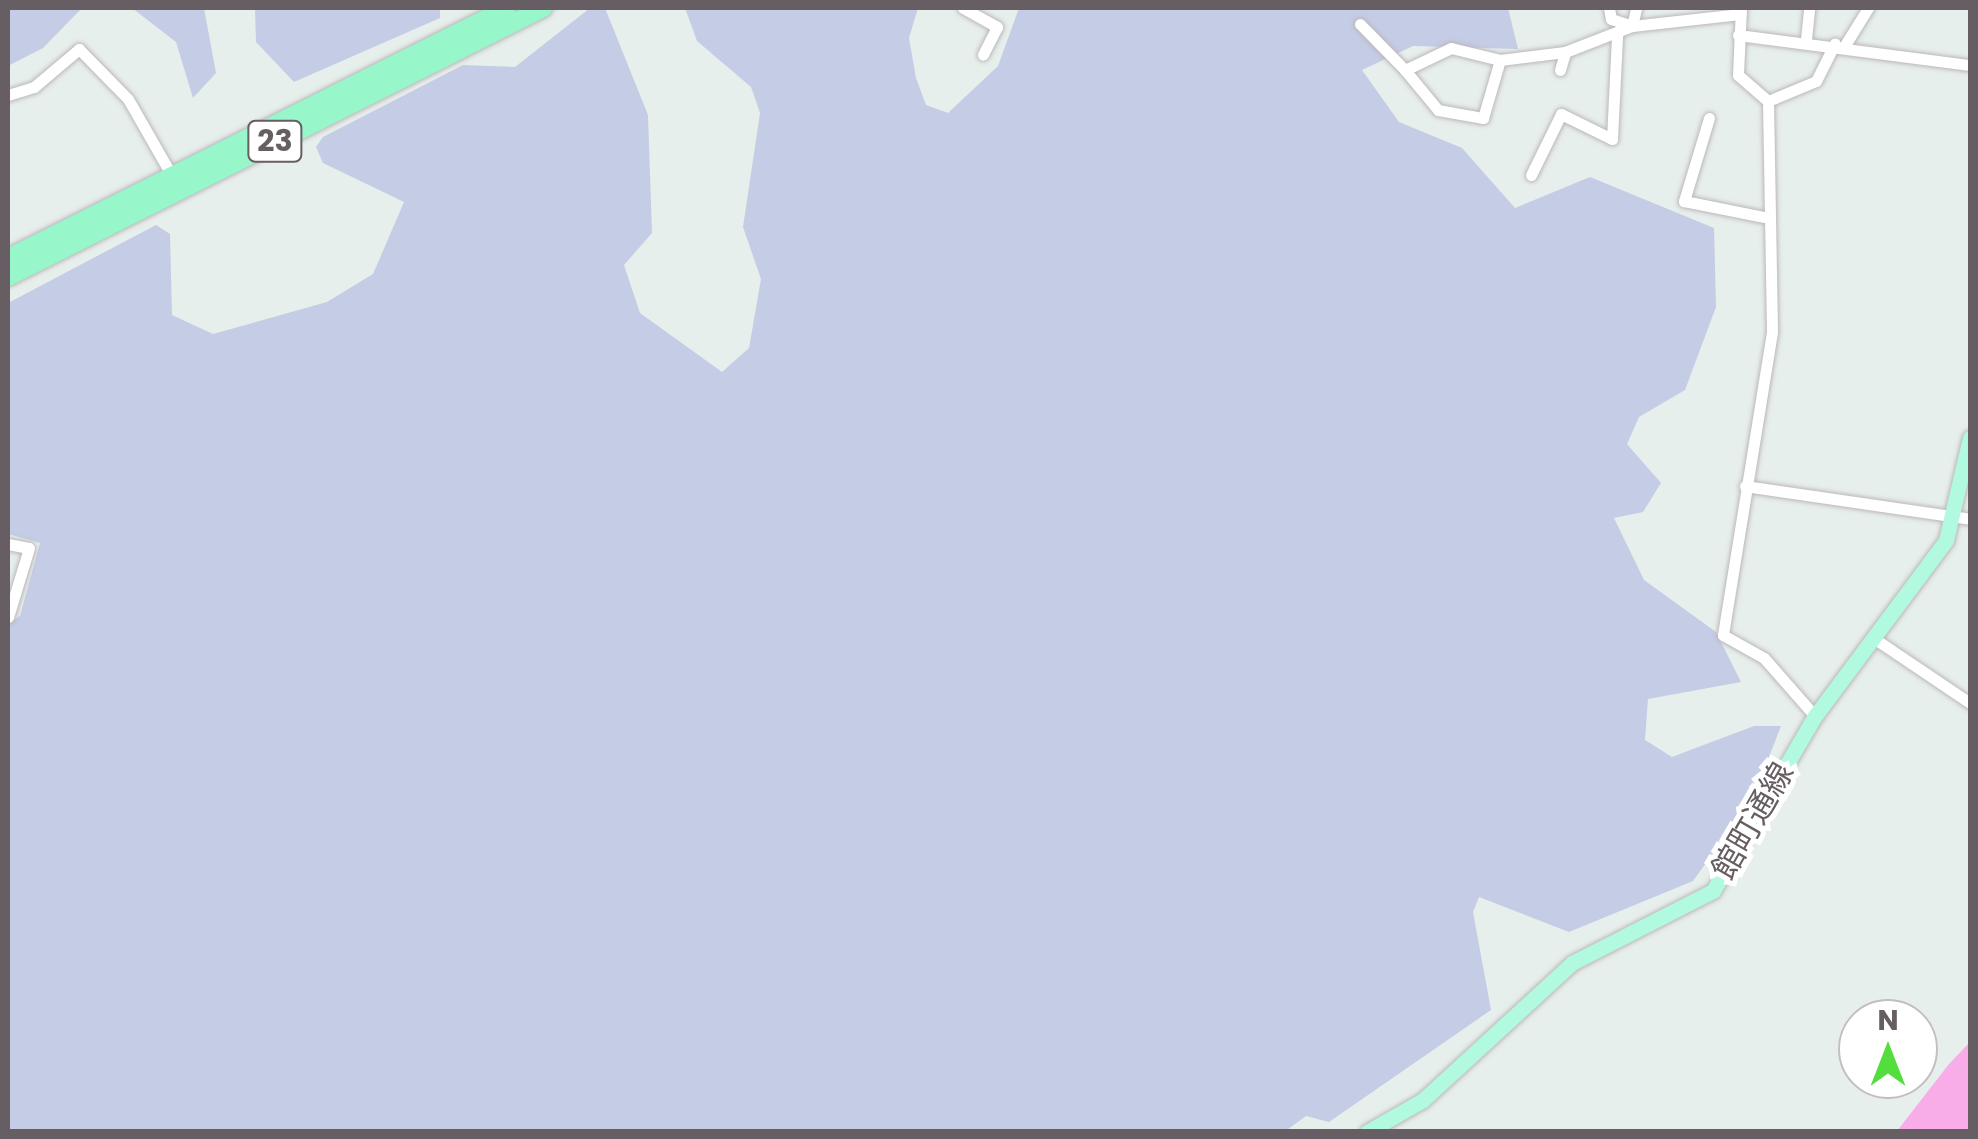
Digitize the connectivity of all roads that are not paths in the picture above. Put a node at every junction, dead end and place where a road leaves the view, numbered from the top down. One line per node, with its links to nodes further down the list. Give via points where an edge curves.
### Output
1 (507, 8): 25 (highway, 23)
2 (543, 8): 25 (highway, 23)
3 (964, 8): 16 (street, via 997,27)
4 (1608, 8): 10 (street, via 1611,19)
5 (1636, 8): 10 (street)
6 (1809, 8): 13 (street)
7 (1868, 8): 14 (street)
8 (1741, 11): 10 (street); 12 (street)
9 (1360, 24): 19 (street)
10 (1632, 26): 11 (street)
11 (1617, 34): 15 (street); 24 (street, via 1612,139 1561,114)
12 (1738, 35): 13 (street); 22 (street, via 1738,75)
13 (1806, 39): 14 (street)
14 (1840, 44): 18 (street); 22 (street, via 1816,81)
15 (1565, 52): 17 (street); 20 (street)
16 (983, 55)
17 (1500, 60): 19 (street, via 1451,48); 19 (street, via 1483,118 1438,110)
18 (1970, 65)
19 (1405, 70)
20 (1560, 70)
21 (8, 94): 25 (street, via 27,91 79,50 128,99)
22 (1768, 101): 26 (street)
23 (1709, 118): 26 (street, via 1684,201)
24 (1531, 175)
25 (175, 183): 27 (highway, 23); 28 (highway, 23)
26 (1764, 217): 30 (street, via 1772,332)
27 (8, 258)
28 (8, 277)
29 (1970, 438): 31 (main road, 館町通線)
30 (1746, 486): 31 (street); 36 (street, via 1724,642 1764,658)
31 (1964, 518): 34 (main road, 館町通線)
32 (8, 544): 33 (street, via 29,548)
33 (8, 617)
34 (1875, 639): 35 (street); 36 (main road, 館町通線)
35 (1970, 703)
36 (1815, 716): 37 (main road, 館町通線, via 1713,890 1572,964 1423,1100)
37 (1367, 1132)

